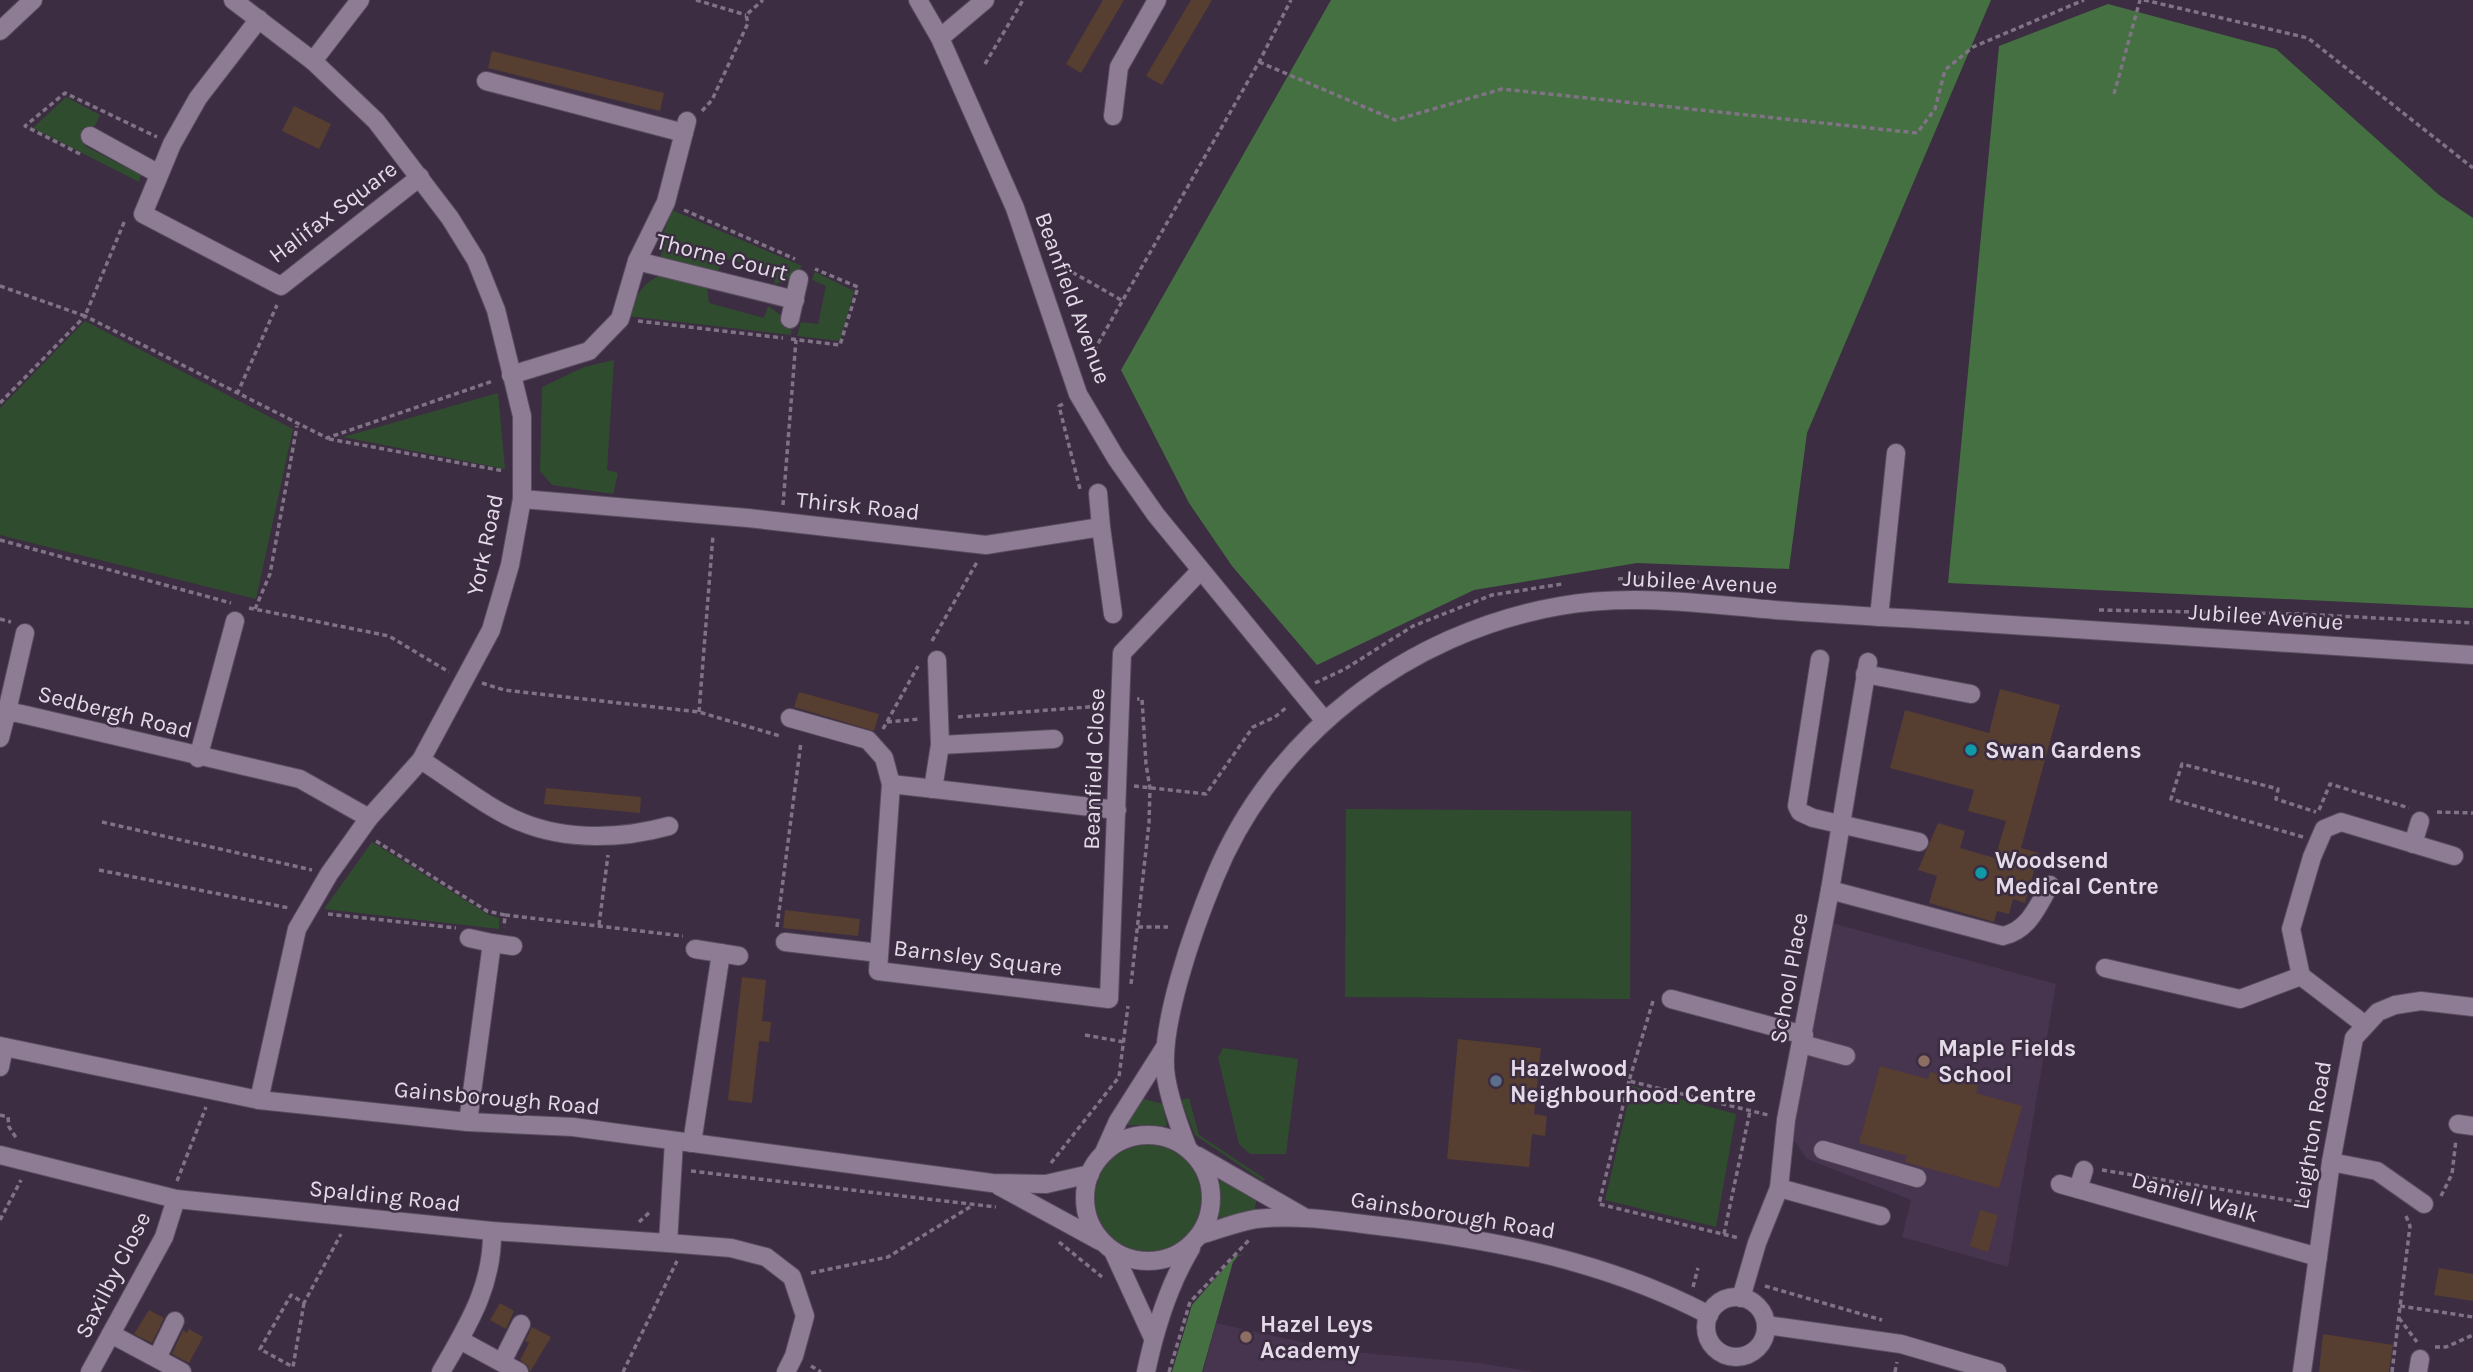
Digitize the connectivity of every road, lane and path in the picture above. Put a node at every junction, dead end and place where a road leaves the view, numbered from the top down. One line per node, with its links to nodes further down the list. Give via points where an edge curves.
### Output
1 (33, 0): 15 (street)
2 (233, 0): 14 (street, York Road)
3 (360, 0): 17 (street)
4 (696, 0): 13 (path)
5 (763, 0): 13 (path)
6 (918, 0): 16 (street, Beanfield Avenue)
7 (985, 0): 16 (street)
8 (1023, 0): 19 (path)
9 (1157, 0): 22 (street, via 1119,67)
10 (1291, 0): 18 (path)
11 (2084, 0): 18 (path, via 1973,47 1945,70 1935,109 1917,132 1502,89 1395,120)
12 (2142, 0): 21 (path); 25 (path, via 2308,38)
13 (746, 15): 23 (path, via 748,23 712,100)
14 (259, 19): 17 (street, York Road); 26 (street, via 198,98)
15 (0, 31)
16 (940, 38): 41 (street, Beanfield Avenue, via 1016,208)
17 (313, 61): 27 (street, York Road, via 376,121)
18 (1259, 62): 35 (path)
19 (985, 64)
20 (486, 81): 23 (street)
21 (2114, 94)
22 (1113, 116)
23 (685, 128): 29 (street, via 666,202)
24 (90, 136): 26 (street)
25 (2473, 168)
26 (159, 174): 28 (street)
27 (420, 177): 33 (street, Halifax Square); 39 (street, York Road, via 476,260 496,310)
28 (143, 214): 33 (street, Halifax Square); 36 (path, via 126,219)
29 (637, 261): 34 (street, Thorne Court); 39 (street, via 620,319 589,351)
30 (1064, 273): 35 (path, via 1072,271)
31 (799, 279): 34 (street)
32 (0, 286): 36 (path)
33 (281, 286): 40 (path, via 279,302)
34 (794, 300): 37 (street)
35 (1123, 300): 41 (path, via 1092,354)
36 (85, 316): 40 (path); 42 (path)
37 (790, 319)
38 (796, 340): 50 (path)
39 (511, 375): 44 (path); 46 (street, York Road, via 522,416)
40 (237, 394): 43 (path)
41 (1082, 399): 47 (path, via 1059,406 1080,491 1083,496); 52 (street, Beanfield Avenue, via 1116,458)
42 (0, 403)
43 (297, 426): 44 (path); 55 (path, via 270,573 255,609)
44 (327, 438): 46 (path)
45 (1896, 453): 54 (street)
46 (522, 475): 48 (street, York Road)
47 (1098, 493): 51 (street)
48 (522, 499): 49 (street, Thirsk Road); 60 (street, York Road, via 510,565 491,630)
49 (714, 515): 50 (street, Thirsk Road); 66 (path)
50 (781, 523): 51 (street, Thirsk Road, via 986,545)
51 (1101, 527): 53 (street)
52 (1199, 572): 63 (street, Beanfield Close, via 1122,653); 69 (street, Beanfield Avenue)
53 (1113, 614)
54 (1880, 617): 57 (street, Jubilee Avenue); 69 (street, Jubilee Avenue, via 1687,601 1561,605 1504,620 1418,655)
55 (235, 621): 76 (street, Sedbergh Road)
56 (25, 633): 65 (street)
57 (2473, 655)
58 (1820, 659): 87 (street, via 1796,801 1805,815)
59 (937, 660): 68 (street)
60 (466, 678): 66 (path, via 504,690); 77 (street, York Road)
61 (1971, 694): 87 (street, School Place, via 1867,668)
62 (1142, 699): 80 (path)
63 (1120, 705): 68 (path); 79 (street, Beanfield Close)
64 (1284, 709): 80 (path, via 1253,727 1206,794)
65 (7, 711): 71 (street, Sedbergh Road); 76 (street, Sedbergh Road)
66 (699, 712): 72 (path)
67 (790, 718): 78 (street, via 868,740 884,758)
68 (939, 718): 70 (path); 75 (street)
69 (1325, 720): 116 (street, Jubilee Avenue, via 1257,797 1224,853 1194,928)
70 (887, 722)
71 (0, 738)
72 (788, 738)
73 (1054, 739): 75 (street)
74 (812, 744): 99 (path, via 800,742)
75 (940, 746): 81 (street)
76 (198, 758): 86 (street, Sedbergh Road, via 300,779)
77 (421, 760): 86 (street, York Road); 89 (street, via 520,822 561,834)
78 (891, 784): 81 (street); 104 (street, Barnsley Square)
79 (1118, 785): 80 (path); 82 (street, Beanfield Close)
80 (1150, 788): 98 (path, via 1139,927)
81 (933, 789): 82 (street)
82 (1117, 810): 108 (street, Beanfield Close)
83 (2473, 813): 84 (path)
84 (2421, 814): 90 (path, via 2330,784 2318,812 2276,799 2278,789 2182,764 2171,799); 92 (street)
85 (102, 822): 94 (path)
86 (365, 824): 94 (street, York Road); 101 (path, via 487,911 505,915)
87 (1841, 824): 91 (street); 96 (street, School Place)
88 (668, 826): 89 (street, via 634,836)
89 (611, 835): 97 (path)
90 (2302, 837)
91 (1919, 842)
92 (2413, 844): 93 (street); 107 (street, via 2341,822 2324,829 2291,929)
93 (2454, 856)
94 (329, 874): 121 (street, York Road, via 297,929)
95 (2050, 885): 96 (street, via 2018,933 2003,936)
96 (1830, 890): 113 (street, School Place)
97 (599, 925)
98 (1168, 928)
99 (781, 937): 104 (street)
100 (469, 939): 101 (street)
101 (502, 940): 127 (street)
102 (695, 949): 103 (street)
103 (721, 953): 105 (street); 130 (street)
104 (879, 953): 108 (street, Barnsley Square, via 878,971)
105 (739, 956)
106 (2105, 968): 107 (street, via 2240,999)
107 (2301, 976): 111 (street)
108 (1109, 999)
109 (1671, 999): 113 (street); 120 (path, via 1651,1001)
110 (2473, 1007): 111 (street, Leighton Road, via 2421,1001 2395,1005 2378,1012)
111 (2365, 1025): 135 (street, Leighton Road, via 2354,1038 2348,1059)
112 (1085, 1035): 114 (path)
113 (1803, 1040): 117 (street); 126 (street, School Place)
114 (1124, 1042)
115 (2, 1046): 118 (street); 121 (street, Gainsborough Road)
116 (1165, 1047): 132 (street, Jubilee Avenue, via 1165,1075 1177,1121); 133 (street, Jubilee Avenue)
117 (1846, 1056)
118 (0, 1067)
119 (1119, 1077): 139 (path, via 1049,1164)
120 (1629, 1081): 123 (path); 157 (path, via 1600,1204)
121 (259, 1100): 127 (street, Gainsborough Road)
122 (202, 1102): 146 (path, via 206,1109)
123 (1751, 1111): 126 (path); 157 (path)
124 (0, 1115): 125 (path)
125 (8, 1117)
126 (1786, 1120): 144 (street, School Place)
127 (468, 1122): 129 (street, Gainsborough Road, via 573,1127)
128 (2465, 1125): 147 (path, via 2440,1199)
129 (674, 1141): 130 (street, Gainsborough Road); 162 (street)
130 (692, 1143): 142 (street, Gainsborough Road)
131 (1823, 1150): 141 (street)
132 (1191, 1151): 133 (street, via 1172,1140 1145,1135); 154 (street, Gainsborough Road); 158 (street, via 1206,1172 1211,1193 1209,1215)
133 (1104, 1152): 138 (street)
134 (0, 1155): 136 (street, Spalding Road)
135 (2331, 1162): 147 (street, via 2377,1171); 149 (street, Leighton Road)
136 (30, 1163): 146 (street, Spalding Road); 155 (path)
137 (2084, 1170): 145 (street); 149 (path)
138 (1090, 1174): 142 (street, Gainsborough Road, via 1046,1184); 163 (street, via 1084,1199 1087,1217)
139 (1048, 1175)
140 (688, 1178): 148 (path, via 691,1170)
141 (1917, 1178)
142 (992, 1182): 163 (street, Gainsborough Road)
143 (2060, 1184): 145 (street, Daniell Walk)
144 (1779, 1188): 152 (street); 161 (street, School Place)
145 (2078, 1189): 164 (street, Daniell Walk)
146 (176, 1191): 153 (street, Spalding Road); 177 (street, Saxilby Close, via 164,1237)
147 (2424, 1204)
148 (972, 1205): 150 (path); 165 (path, via 888,1257)
149 (2325, 1207): 164 (street, Leighton Road)
150 (1000, 1208)
151 (2406, 1214): 170 (path, via 2410,1226)
152 (1881, 1216)
153 (350, 1217): 156 (street, Spalding Road); 169 (path)
154 (1304, 1217): 158 (street, Gainsborough Road, via 1254,1219); 171 (street, Gainsborough Road, via 1464,1237 1578,1261 1667,1293)
155 (0, 1220)
156 (492, 1230): 162 (street, Spalding Road); 180 (street, via 492,1265)
157 (1724, 1234): 161 (path)
158 (1197, 1238): 163 (street, via 1180,1253 1143,1262); 179 (street, via 1178,1269)
159 (1250, 1240): 193 (path, via 1190,1302)
160 (1057, 1241): 167 (path)
161 (1757, 1243): 166 (street, School Place)
162 (674, 1245): 165 (street, Spalding Road, via 731,1248 766,1256); 190 (path, via 675,1270)
163 (1108, 1247): 179 (street)
164 (2318, 1257): 195 (street, Leighton Road)
165 (792, 1277): 191 (street, via 805,1316)
166 (1746, 1280): 168 (street, School Place); 181 (path, via 1905,1327)
167 (1109, 1284)
168 (1741, 1298): 171 (street, via 1722,1301); 176 (street, via 1758,1307)
169 (304, 1303): 169 (path, via 290,1295 260,1349 293,1367)
170 (2400, 1306): 172 (path); 173 (path)
171 (1709, 1314): 185 (street, via 1707,1334)
172 (2473, 1317)
173 (2399, 1318): 182 (path); 196 (path)
174 (175, 1321): 183 (street)
175 (521, 1324): 184 (street)
176 (1766, 1325): 181 (street); 185 (street, via 1754,1351)
177 (111, 1334): 183 (street); 186 (street, Saxilby Close)
178 (2473, 1335): 182 (path)
179 (1153, 1338): 192 (street)
180 (460, 1340): 184 (street); 188 (street)
181 (1901, 1344): 194 (street)
182 (2423, 1356)
183 (157, 1358): 187 (street)
184 (502, 1362): 189 (street)
185 (1725, 1364)
186 (90, 1372)
187 (182, 1372)
188 (441, 1372)
189 (519, 1372)
190 (623, 1372)
191 (786, 1372)
192 (1146, 1372)
193 (1169, 1372)
194 (1997, 1372)
195 (2302, 1372)
196 (2392, 1372)

